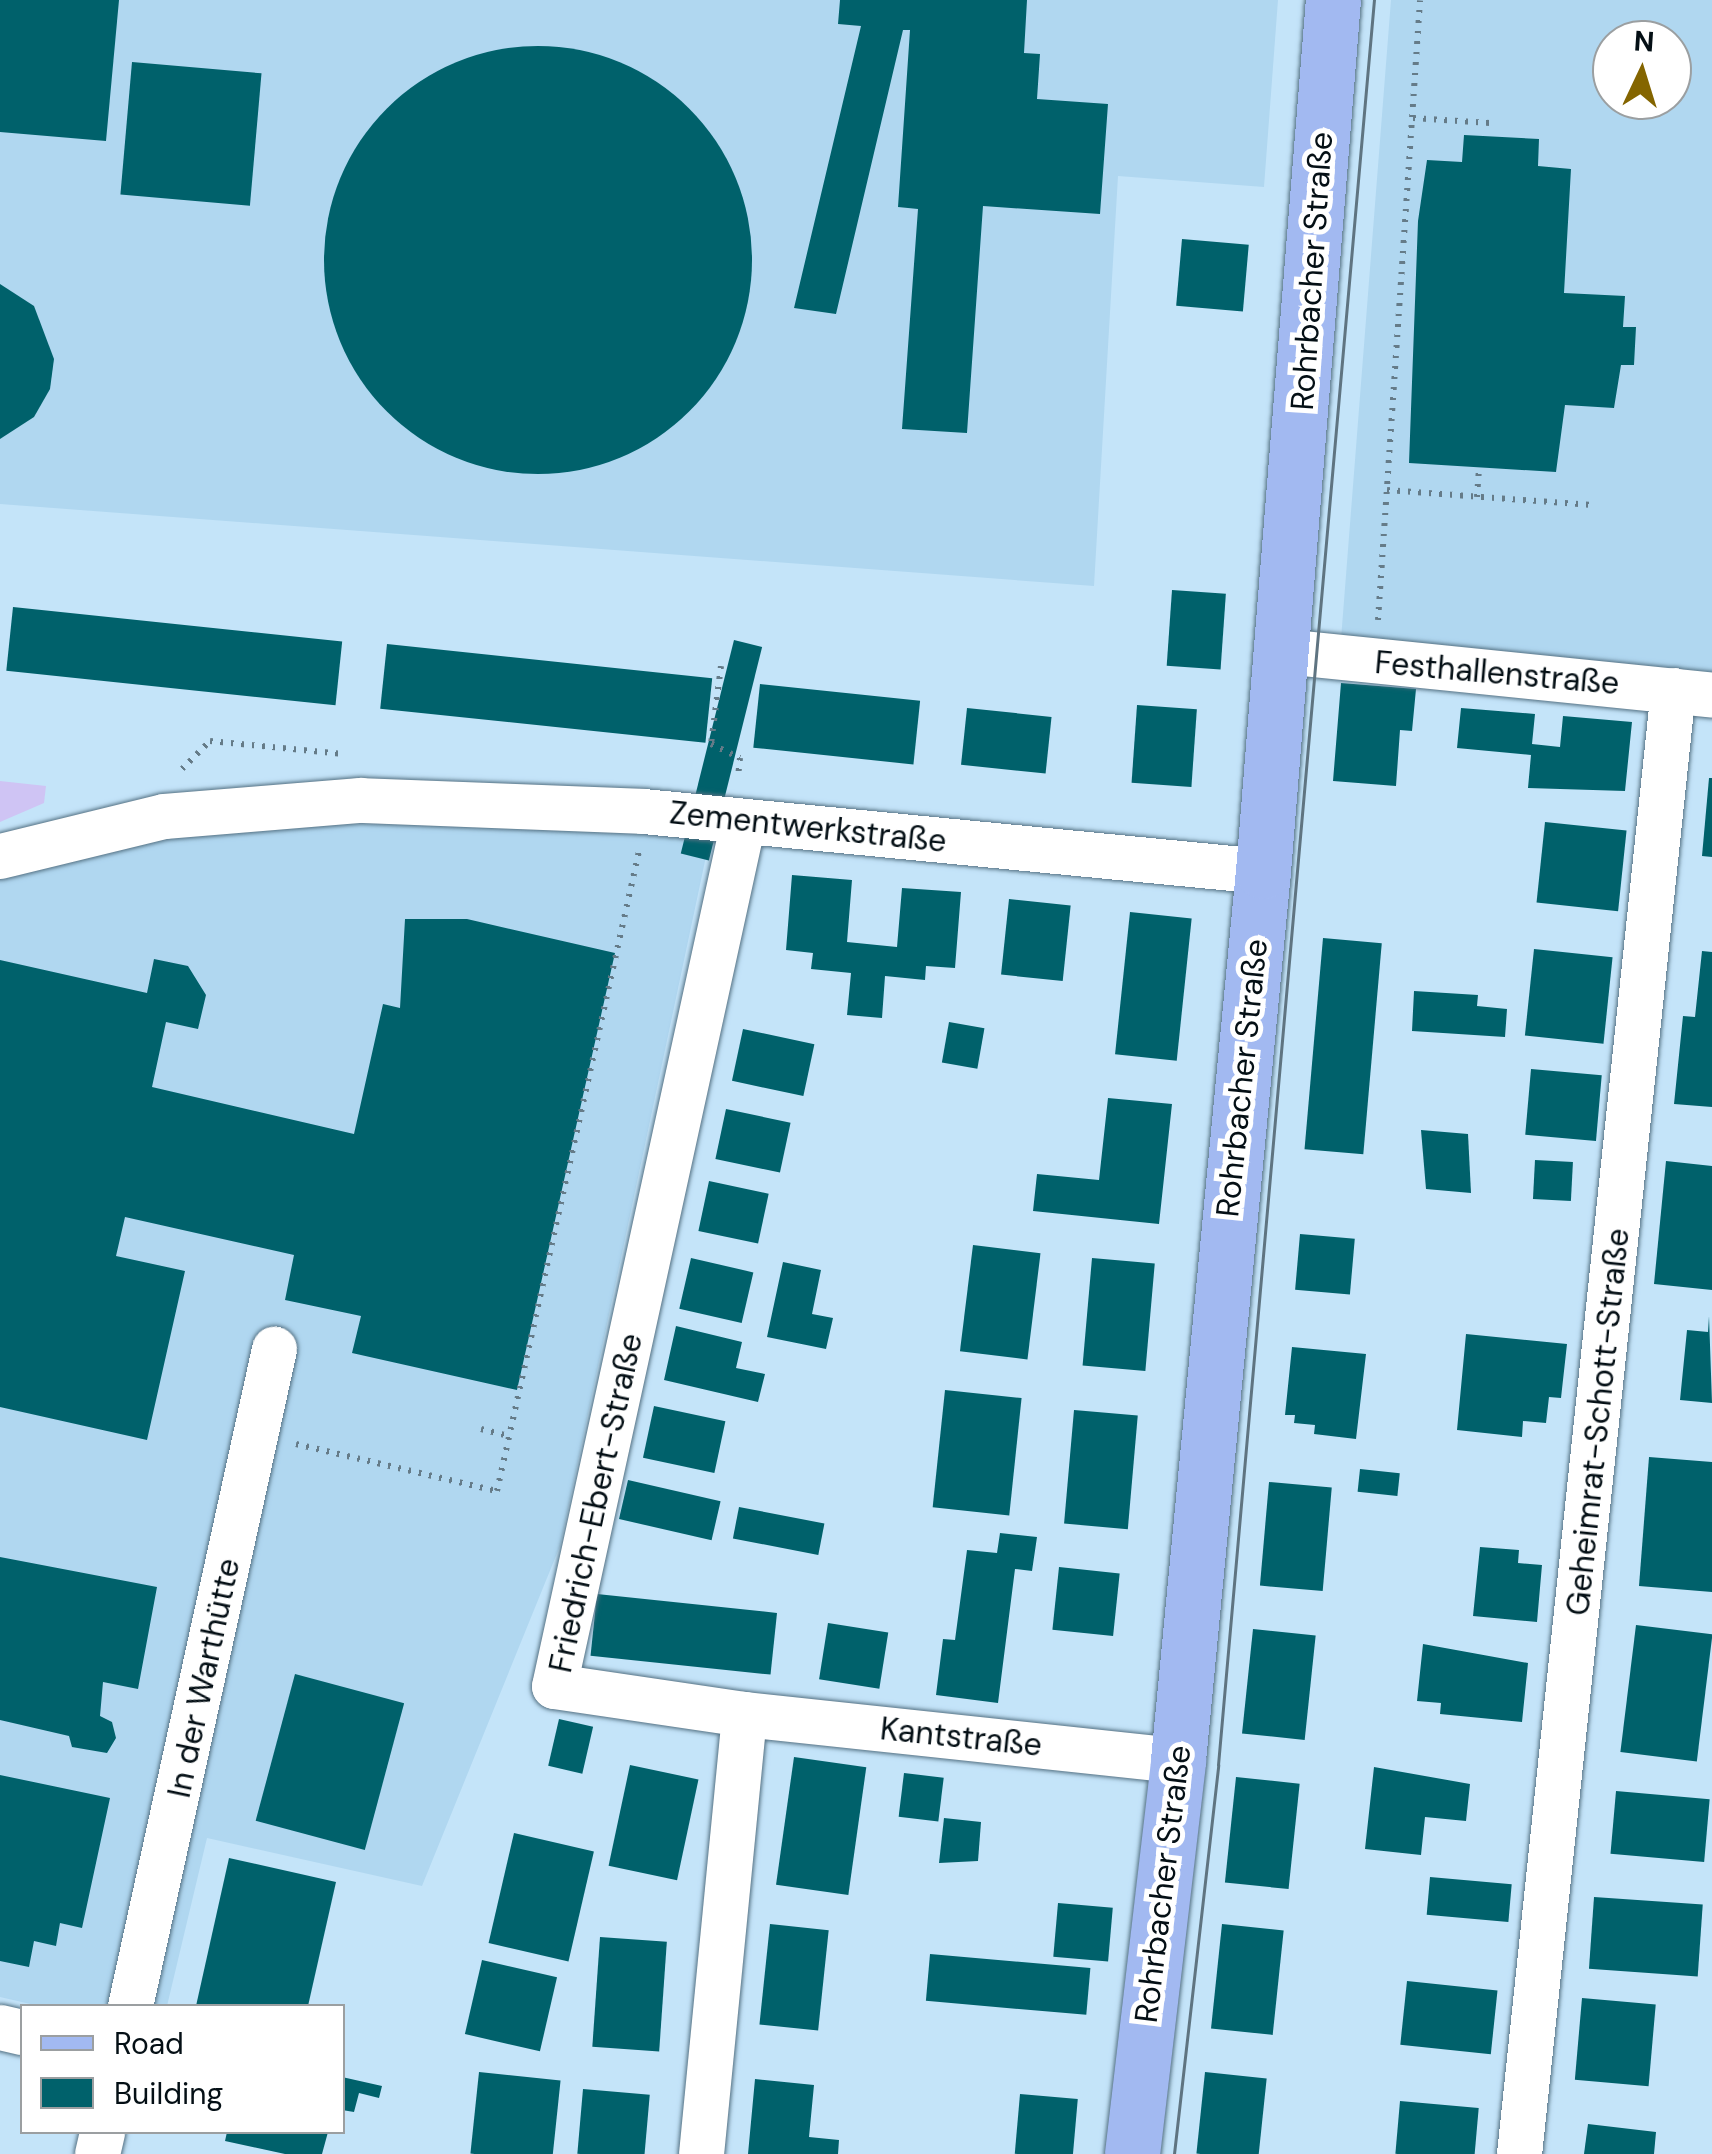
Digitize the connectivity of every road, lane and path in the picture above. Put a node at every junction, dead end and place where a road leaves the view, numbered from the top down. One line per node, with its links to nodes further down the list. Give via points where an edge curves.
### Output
1 (1333, 0): 9 (main road, Rohrbacher Straße)
2 (1420, 0): 3 (path)
3 (1413, 118): 4 (path); 6 (path)
4 (1490, 123)
5 (1480, 468): 7 (path)
6 (1387, 490): 7 (path); 10 (path)
7 (1477, 498): 8 (path)
8 (1592, 506)
9 (1282, 651): 10 (street, Festhallenstraße); 16 (main road, Rohrbacher Straße)
10 (1374, 661): 12 (street, Festhallenstraße)
11 (721, 666): 13 (path, via 711,744 740,758)
12 (1692, 692): 26 (street, Geheimrat-Schott-Straße)
13 (740, 806): 14 (street, Zementwerkstraße); 16 (street, Zementwerkstraße); 21 (street, Friedrich-Ebert-Straße, via 554,1686)
14 (643, 811): 15 (street, Zementwerkstraße, via 351,800 164,816); 20 (path, via 636,874)
15 (0, 856)
16 (1262, 871): 22 (main road, Rohrbacher Straße)
17 (274, 1349): 19 (street, In der Warthütte)
18 (481, 1429): 20 (path)
19 (256, 1434): 20 (path, via 497,1491); 23 (street, In der Warthütte)
20 (510, 1436)
21 (744, 1714): 22 (street, Kantstraße); 24 (street)
22 (1178, 1760): 25 (main road, Rohrbacher Straße)
23 (130, 2004)
24 (702, 2154)
25 (1132, 2154)
26 (1519, 2154)

